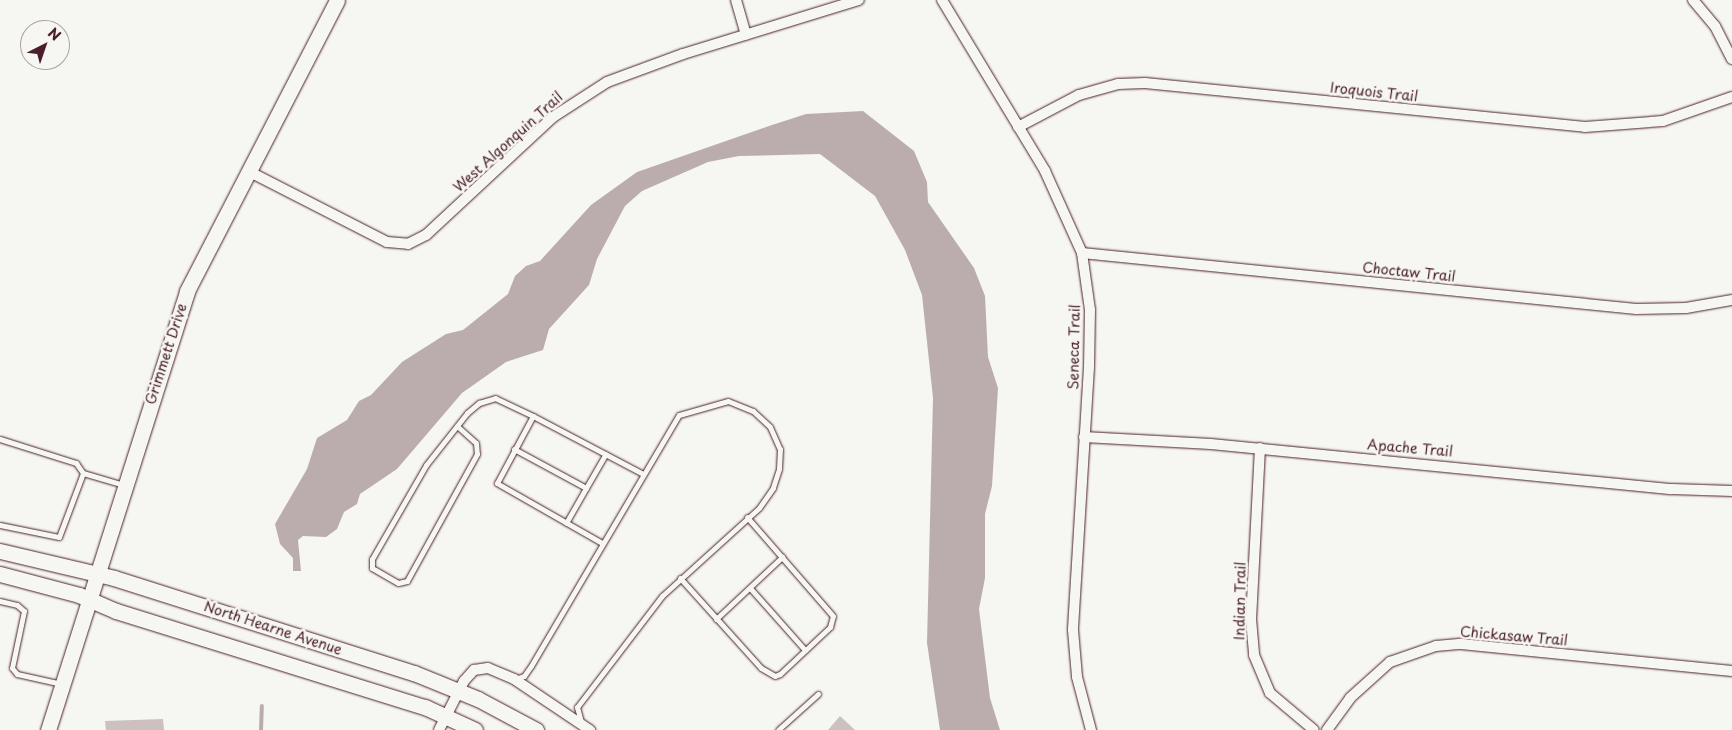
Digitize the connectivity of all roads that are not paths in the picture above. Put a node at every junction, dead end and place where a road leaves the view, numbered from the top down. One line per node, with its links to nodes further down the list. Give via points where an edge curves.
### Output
1 (337, 0): 10 (main road, Grimmett Drive)
2 (736, 0): 6 (street)
3 (859, 0): 6 (street, West Algonquin Trail)
4 (942, 0): 9 (street, Seneca Trail)
5 (1693, 0): 7 (street, via 1715,26)
6 (746, 35): 10 (street, West Algonquin Trail, via 636,70 579,97 553,116 426,235 408,244 387,242)
7 (1732, 59)
8 (1732, 97): 9 (street, Iroquois Trail, via 1663,122 1585,127 1145,83 1118,84 1079,94)
9 (1018, 127): 11 (street, Seneca Trail, via 1070,221)
10 (248, 171): 22 (main road, Grimmett Drive, via 184,301)
11 (1082, 253): 12 (street, Choctaw Trail, via 1636,309 1686,308); 15 (street, Seneca Trail, via 1090,310)
12 (1732, 300)
13 (533, 416): 14 (lane, via 506,400 491,398 473,406); 18 (lane); 19 (lane)
14 (457, 426): 14 (lane, via 426,465 372,559 372,568 398,583 407,581 477,454 476,443)
15 (1084, 437): 17 (street, Apache Trail); 52 (street, Seneca Trail, via 1073,630 1077,677)
16 (0, 439): 20 (lane, via 76,463)
17 (1260, 448): 24 (street, Apache Trail, via 1672,489); 53 (street, Indian Trail, via 1251,619 1254,655 1270,693)
18 (514, 449): 23 (lane); 26 (lane, via 497,483)
19 (606, 454): 21 (lane); 23 (lane)
20 (83, 473): 22 (lane); 27 (lane, via 59,537)
21 (643, 474): 25 (lane, via 679,415 728,401 752,411 770,427 780,448 779,469 773,488); 28 (lane)
22 (124, 485): 32 (main road, Grimmett Drive)
23 (586, 488): 26 (lane)
24 (1732, 491)
25 (747, 518): 30 (lane); 33 (lane)
26 (566, 523): 28 (lane)
27 (0, 525)
28 (602, 543): 40 (lane, via 531,666 524,676)
29 (0, 551): 32 (main road, North Hearne Avenue)
30 (782, 557): 34 (lane); 38 (lane, via 833,616 830,627)
31 (0, 574): 35 (main road)
32 (96, 574): 35 (main road, Grimmett Drive); 42 (main road, North Hearne Avenue, via 298,635)
33 (680, 578): 37 (lane); 45 (lane, via 593,682 577,707)
34 (750, 588): 37 (lane); 38 (lane)
35 (88, 598): 41 (main road, Grimmett Drive); 44 (main road, via 116,611)
36 (0, 601): 41 (lane, via 17,605 24,611 12,668 17,674)
37 (716, 619): 38 (lane, via 748,655 774,676)
38 (805, 650)
39 (1732, 671): 54 (street, Chickasaw Trail, via 1461,644 1436,646 1390,662 1350,698)
40 (514, 679): 42 (street, via 488,668 474,670); 45 (street)
41 (62, 684): 46 (main road, Grimmett Drive)
42 (457, 691): 44 (street); 49 (main road, North Hearne Avenue)
43 (818, 694): 51 (lane)
44 (445, 715): 47 (street); 48 (main road)
45 (581, 722): 50 (street)
46 (48, 730)
47 (438, 730)
48 (475, 730)
49 (536, 730)
50 (590, 730)
51 (778, 730)
52 (1091, 730)
53 (1314, 730)
54 (1327, 730)

